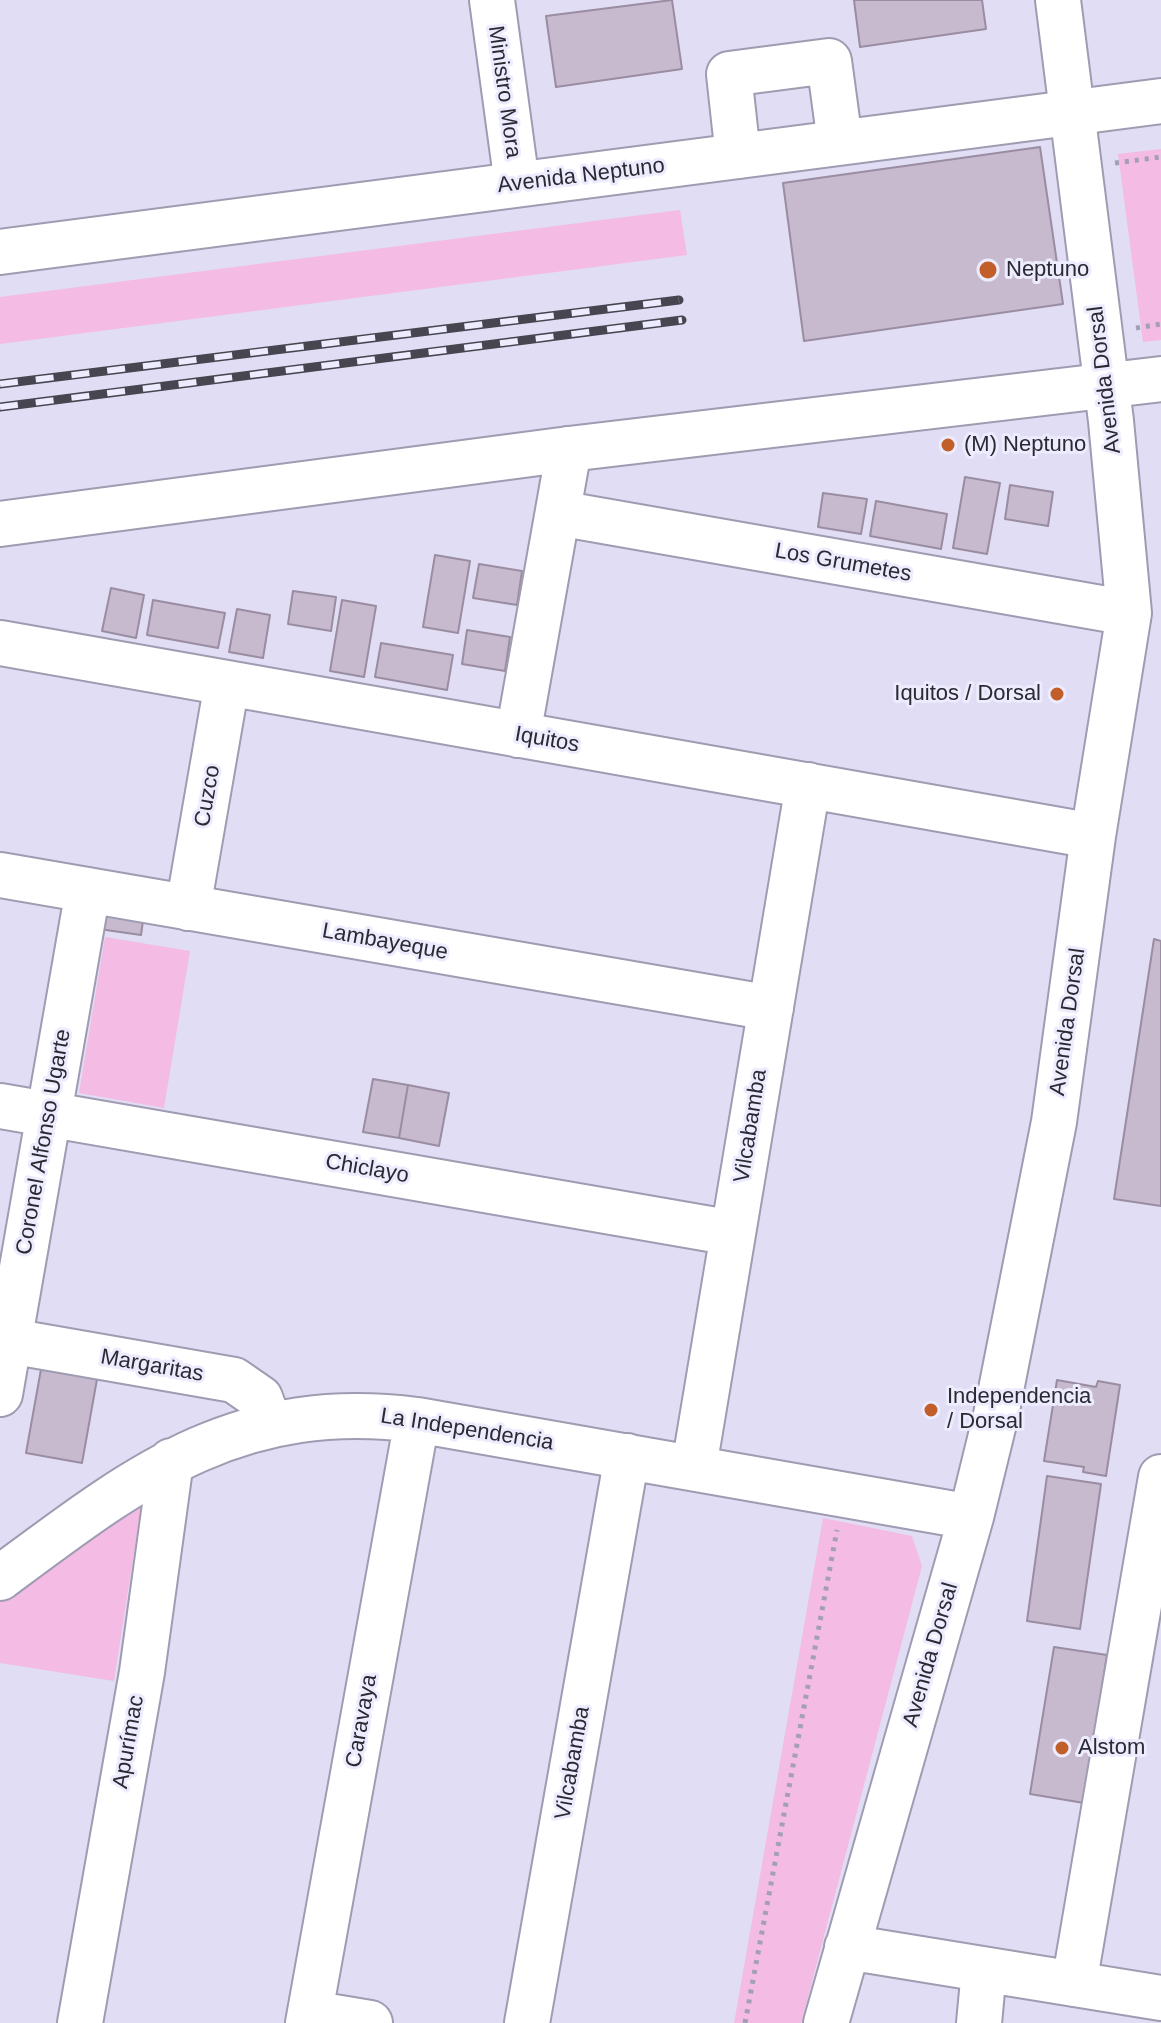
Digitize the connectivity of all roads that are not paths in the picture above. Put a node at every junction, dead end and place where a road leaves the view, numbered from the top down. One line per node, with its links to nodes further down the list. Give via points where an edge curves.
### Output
1 (492, 0): 7 (street, Ministro Mora)
2 (1058, 0): 4 (street, Avenida Dorsal)
3 (1161, 101): 4 (street, Avenida Neptuno)
4 (1072, 112): 5 (street, Avenida Neptuno); 10 (street, Avenida Dorsal)
5 (840, 142): 6 (street, Avenida Neptuno); 6 (street, via 829,61 743,72 729,74)
6 (738, 156): 7 (street, Avenida Neptuno)
7 (517, 184): 8 (street, Avenida Neptuno)
8 (0, 252)
9 (1161, 379): 10 (street)
10 (1106, 385): 11 (street); 14 (street, Avenida Dorsal)
11 (569, 449): 12 (street); 13 (street)
12 (558, 513): 14 (street, Los Grumetes); 17 (street)
13 (0, 524)
14 (1129, 613): 19 (street, Avenida Dorsal)
15 (0, 643): 16 (street, Iquitos)
16 (227, 683): 17 (street, Iquitos); 22 (street, Cuzco)
17 (518, 735): 18 (street, Iquitos)
18 (808, 785): 19 (street, Iquitos); 23 (street, Vilcabamba)
19 (1093, 836): 34 (street, Avenida Dorsal, via 1054,1122)
20 (0, 875): 21 (street, Lambayeque)
21 (88, 890): 22 (street, Lambayeque); 25 (street, Coronel Alfonso Ugarte)
22 (188, 908): 23 (street, Lambayeque)
23 (771, 1008): 26 (street, Vilcabamba)
24 (0, 1106): 25 (street, Chiclayo)
25 (49, 1114): 26 (street, Chiclayo); 27 (street, Coronel Alfonso Ugarte)
26 (733, 1233): 32 (street, Vilcabamba)
27 (3, 1372): 29 (street, Margaritas, via 234,1380 260,1398)
28 (417, 1420): 29 (street, La Independencia, via 350,1414); 30 (street, La Independencia); 40 (street, Caravaya)
29 (270, 1425): 31 (street, La Independencia)
30 (627, 1456): 32 (street, La Independencia); 44 (street, Vilcabamba)
31 (171, 1461): 35 (street, La Independencia, via 91,1508); 42 (street, Apurímac, via 142,1672)
32 (694, 1467): 34 (street, La Independencia)
33 (1161, 1477): 38 (street)
34 (971, 1517): 36 (street, Avenida Dorsal)
35 (0, 1578)
36 (847, 1947): 37 (street); 41 (street, Avenida Dorsal)
37 (984, 1970): 38 (street); 45 (street)
38 (1074, 1984): 39 (street)
39 (1161, 1998)
40 (309, 2018): 43 (street)
41 (837, 2021)
42 (80, 2023)
43 (370, 2023)
44 (527, 2023)
45 (979, 2023)

